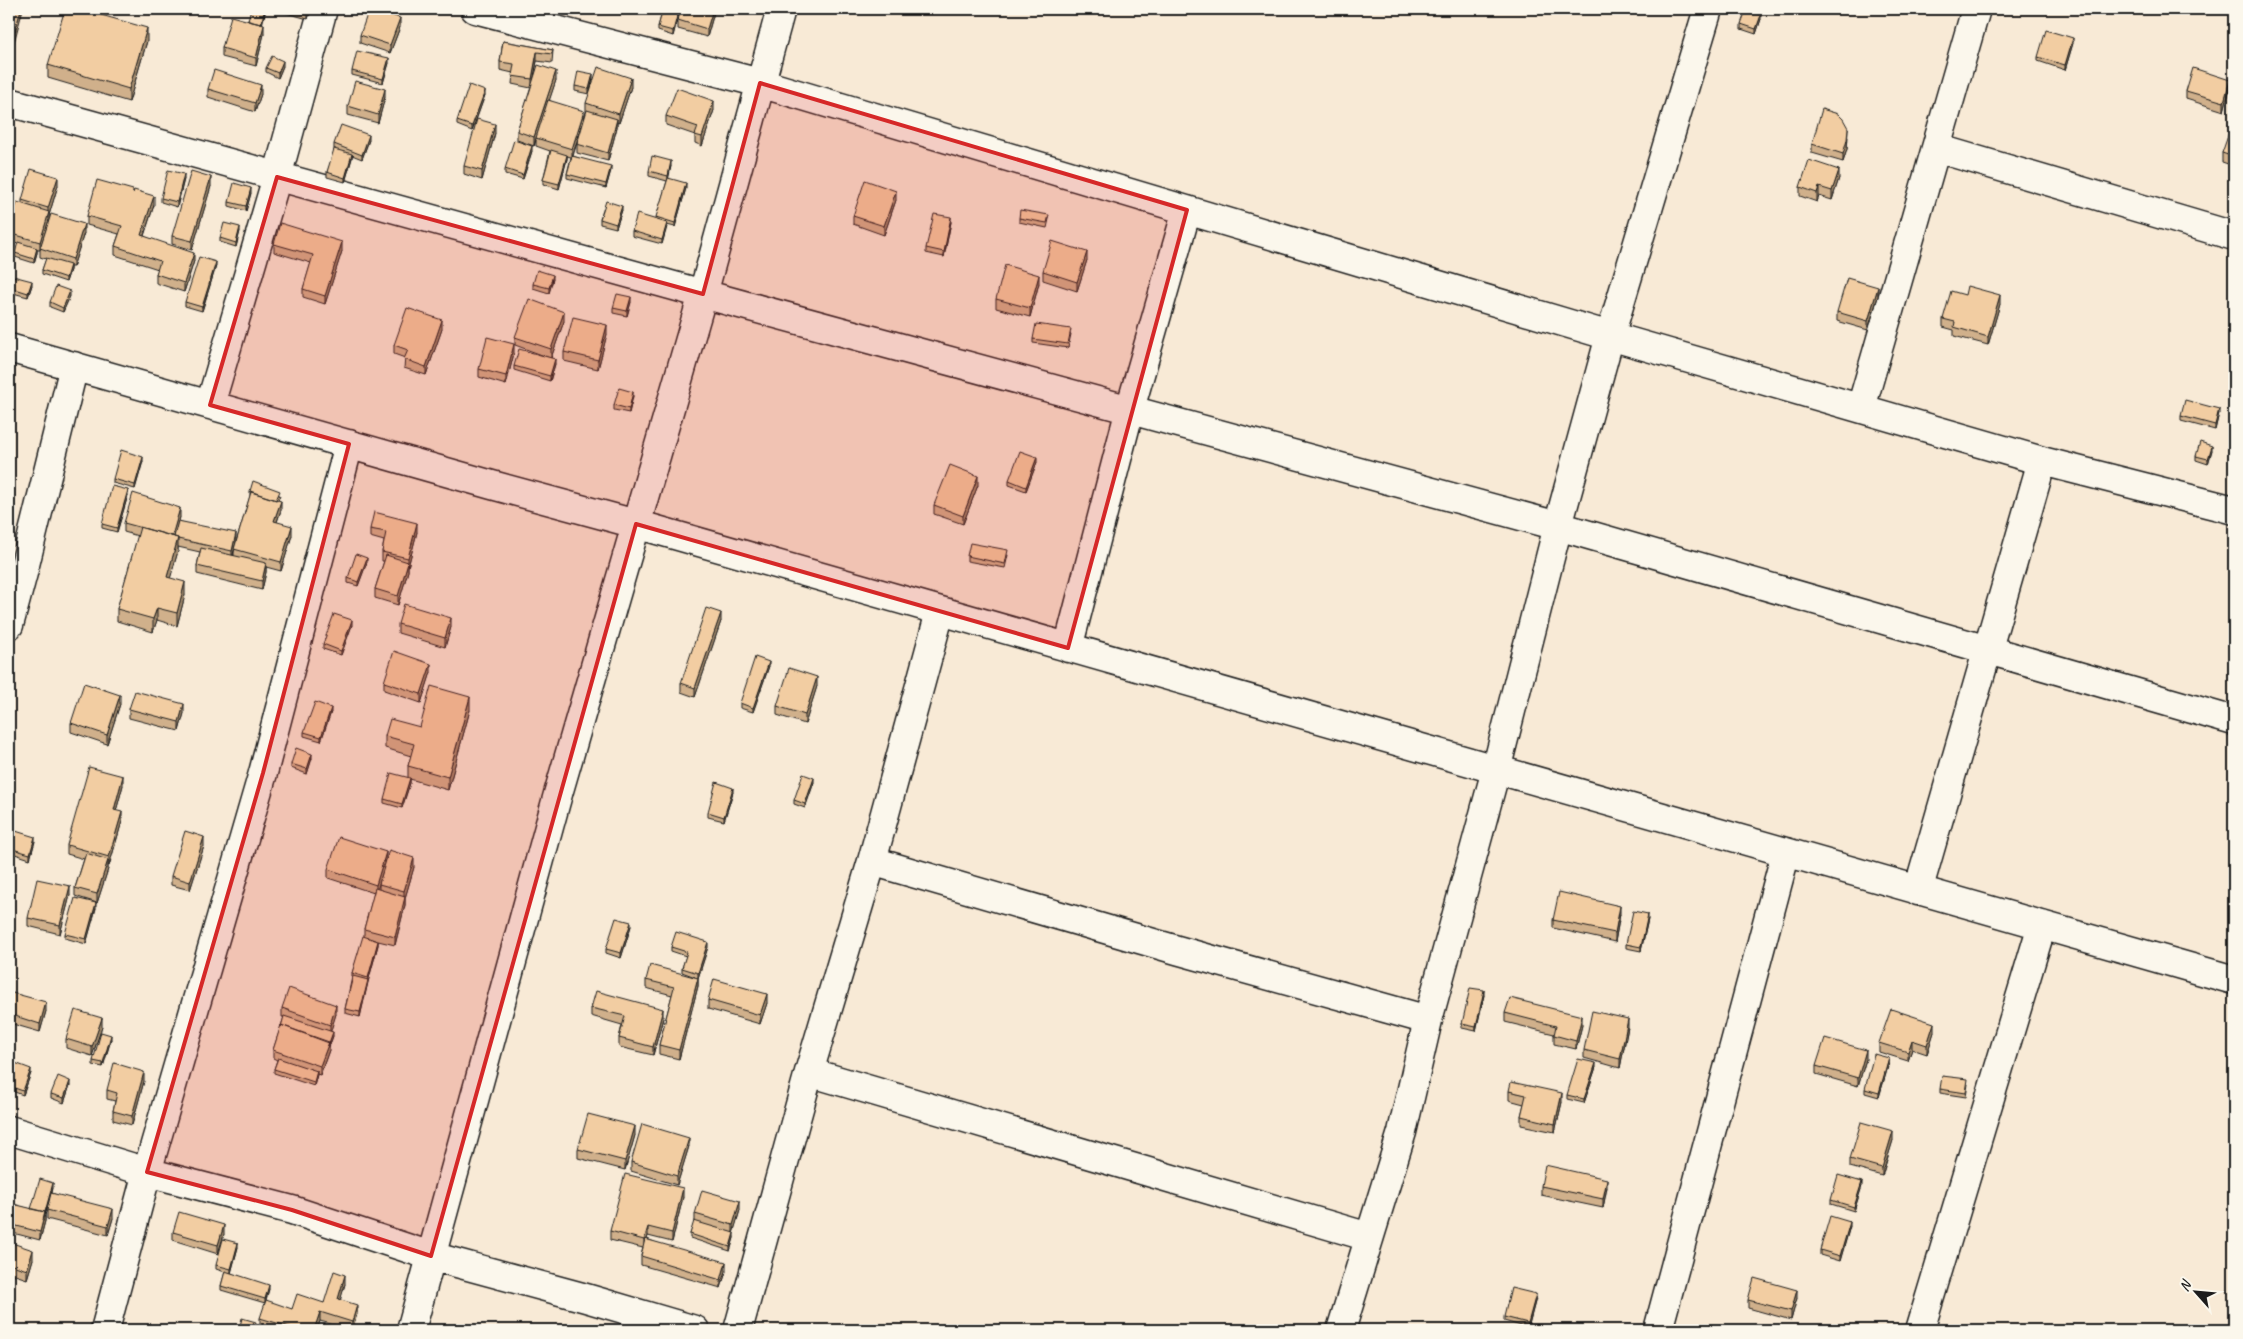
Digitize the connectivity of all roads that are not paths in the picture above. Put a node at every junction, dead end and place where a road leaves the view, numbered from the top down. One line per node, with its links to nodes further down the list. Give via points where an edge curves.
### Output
1 (323, 9): 10 (street)
2 (475, 9): 6 (street)
3 (780, 9): 7 (street)
4 (1708, 9): 14 (street)
5 (1976, 9): 9 (street)
6 (503, 12): 7 (street)
7 (760, 84): 11 (street); 13 (street)
8 (9, 102): 10 (street)
9 (1936, 148): 12 (street); 18 (street)
10 (277, 177): 13 (street); 17 (street)
11 (1187, 210): 14 (street); 19 (street)
12 (2234, 236)
13 (703, 294): 19 (street); 23 (street)
14 (1610, 336): 18 (street); 24 (street)
15 (9, 348): 16 (street)
16 (74, 366): 17 (street); 26 (street)
17 (210, 405): 20 (street)
18 (1861, 408): 21 (street)
19 (1130, 409): 24 (street); 27 (street)
20 (349, 444): 23 (street); 39 (street, via 263,773)
21 (2042, 461): 22 (street); 28 (street)
22 (2234, 510)
23 (636, 524): 25 (street); 41 (street)
24 (1558, 526): 28 (street); 30 (street)
25 (940, 612): 27 (street); 32 (street)
26 (9, 625)
27 (1068, 648): 30 (street)
28 (1989, 649): 29 (street); 33 (street)
29 (2234, 721)
30 (1496, 770): 31 (street); 36 (street)
31 (1786, 852): 33 (street); 47 (street)
32 (872, 860): 36 (street); 37 (street)
33 (1918, 890): 34 (street)
34 (2042, 925): 35 (street); 48 (street)
35 (2234, 980)
36 (1428, 1020): 40 (street, via 1402,1132)
37 (809, 1072): 40 (street); 45 (street)
38 (9, 1130): 39 (street)
39 (147, 1172): 41 (street, via 292,1210); 42 (street)
40 (1370, 1237): 46 (street)
41 (431, 1256): 43 (street); 44 (street)
42 (105, 1330)
43 (411, 1330)
44 (695, 1330)
45 (738, 1330)
46 (1341, 1330)
47 (1658, 1330)
48 (1920, 1330)

